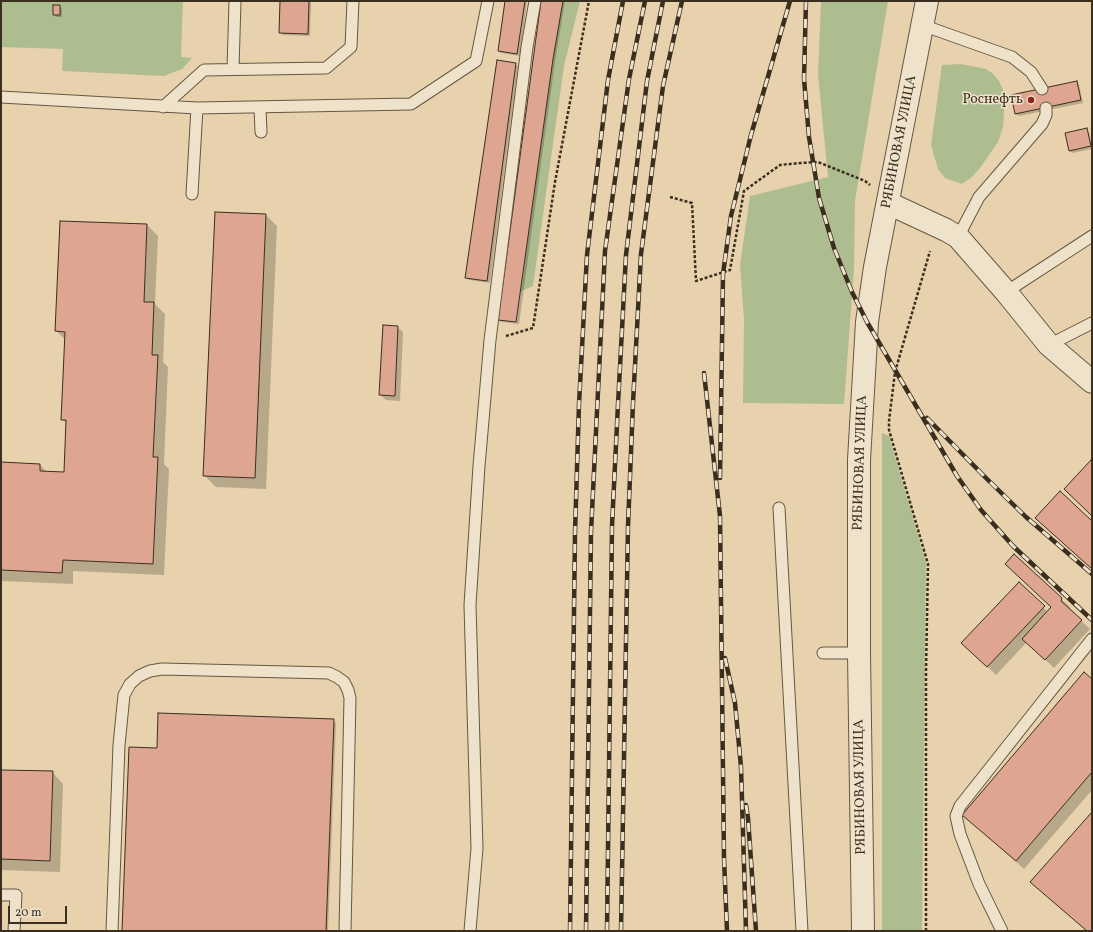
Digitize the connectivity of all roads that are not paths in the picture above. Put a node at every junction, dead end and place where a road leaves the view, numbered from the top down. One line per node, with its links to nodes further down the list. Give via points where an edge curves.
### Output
1 (235, 1): 7 (lane)
2 (353, 1): 7 (lane, via 351,47 326,68)
3 (488, 1): 12 (lane, via 476,61 411,104)
4 (535, 1): 31 (lane, via 490,340 479,466 470,606 477,848)
5 (927, 1): 6 (street, РЯБИНОВАЯ УЛИЦА)
6 (922, 25): 8 (lane, via 1012,57 1031,72); 16 (street, РЯБИНОВАЯ УЛИЦА)
7 (233, 69): 10 (lane, via 204,70)
8 (1042, 89)
9 (1, 97): 10 (lane)
10 (163, 107): 11 (lane)
11 (198, 108): 12 (lane); 15 (lane)
12 (260, 108): 14 (lane)
13 (1046, 108): 18 (lane, via 1042,124 979,197)
14 (261, 132)
15 (192, 194)
16 (888, 203): 18 (street); 26 (street, РЯБИНОВАЯ УЛИЦА, via 867,322 859,460)
17 (1092, 236): 19 (lane)
18 (958, 237): 19 (street)
19 (1006, 292): 21 (street)
20 (1092, 323): 21 (lane)
21 (1049, 345): 22 (street)
22 (1092, 382)
23 (779, 508): 32 (lane)
24 (1092, 640): 34 (lane, via 960,806 956,816 979,884)
25 (823, 653): 26 (lane)
26 (859, 653): 33 (street, РЯБИНОВАЯ УЛИЦА)
27 (1, 895): 28 (lane, via 16,895)
28 (14, 931)
29 (112, 931): 30 (lane, via 119,745 124,695 130,684 139,676 162,669 329,673 344,682 350,698)
30 (345, 931)
31 (470, 931)
32 (802, 931)
33 (863, 931)
34 (1002, 931)

